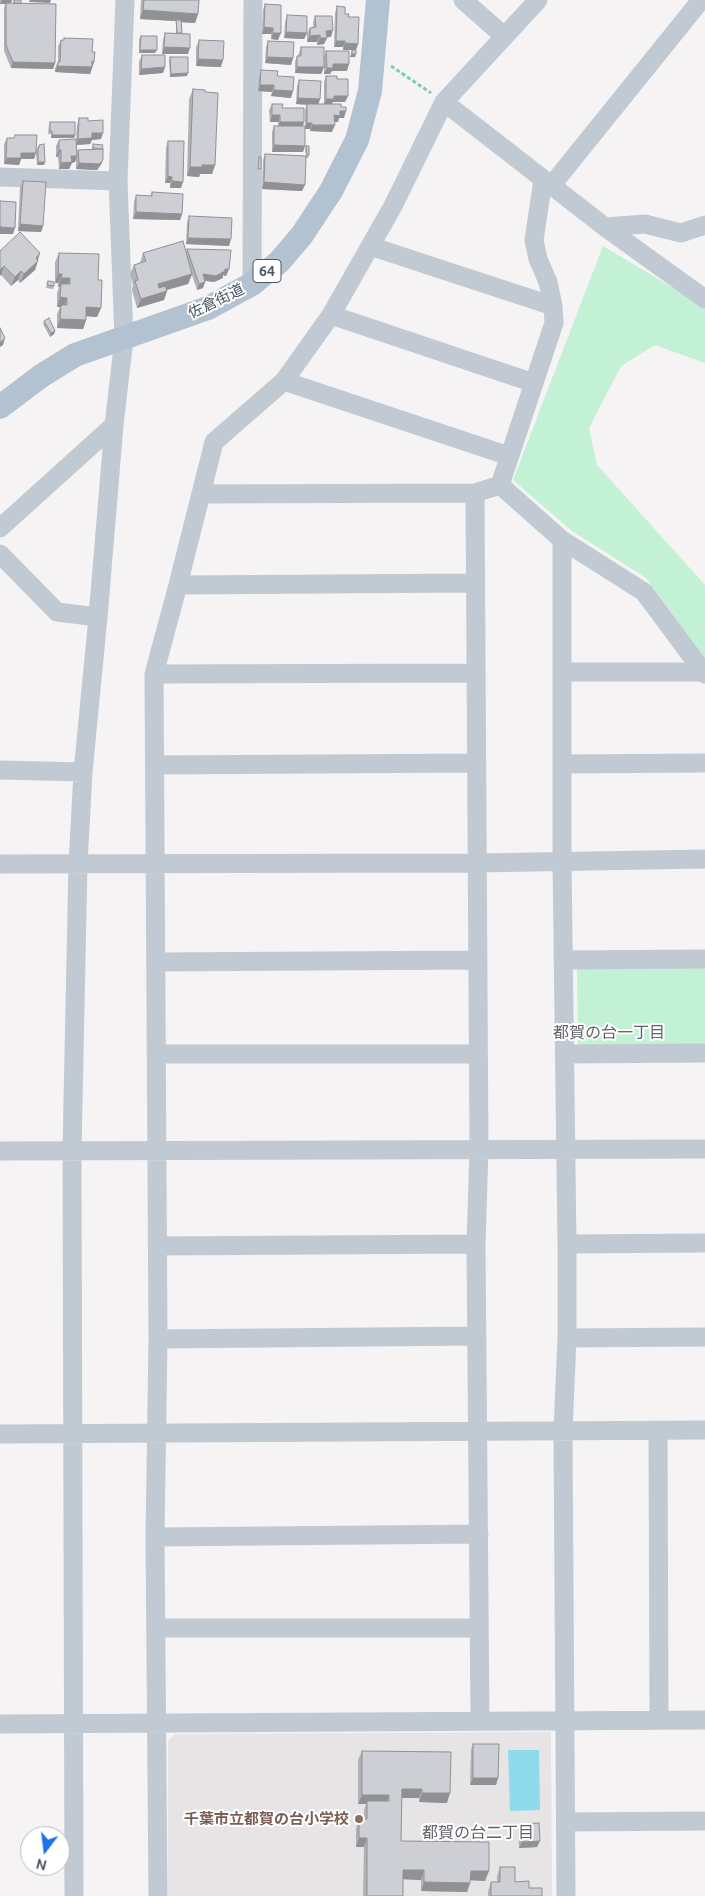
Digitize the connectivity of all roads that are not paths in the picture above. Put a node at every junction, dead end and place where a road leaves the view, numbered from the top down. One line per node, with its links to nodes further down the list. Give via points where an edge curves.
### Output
1 (125, 0): 10 (street)
2 (253, 0): 15 (street)
3 (378, 0): 15 (main road, 佐倉街道 / 64, via 370,91 357,140 331,191 302,234 279,262)
4 (463, 0): 7 (street)
5 (538, 0): 7 (street)
6 (701, 0): 11 (street)
7 (504, 36): 8 (street)
8 (444, 102): 11 (street); 14 (street)
9 (0, 177): 10 (street)
10 (118, 180): 19 (street)
11 (547, 183): 13 (street); 17 (street, via 534,240)
12 (705, 225): 13 (street, via 681,233 645,224)
13 (605, 227): 16 (street)
14 (370, 246): 17 (street); 18 (street)
15 (252, 284): 19 (main road, 佐倉街道 / 64, via 208,308)
16 (705, 299)
17 (553, 306): 21 (street, via 554,324)
18 (331, 315): 20 (street); 21 (street)
19 (124, 339): 22 (main road, 佐倉街道 / 64, via 75,355); 23 (street)
20 (284, 381): 24 (street); 27 (street, via 214,442)
21 (534, 384): 24 (street)
22 (0, 407)
23 (114, 425): 28 (street); 33 (street)
24 (509, 456): 25 (street)
25 (500, 485): 26 (street); 29 (street)
26 (475, 493): 27 (street); 31 (street)
27 (202, 494): 32 (street)
28 (0, 528)
29 (562, 540): 34 (street); 36 (street, via 644,592)
30 (0, 554): 33 (street, via 57,612)
31 (475, 584): 32 (street); 35 (street)
32 (178, 585): 37 (street)
33 (98, 617): 43 (street)
34 (562, 672): 36 (street); 40 (street)
35 (476, 673): 37 (street); 38 (street)
36 (704, 673)
37 (154, 674): 41 (street)
38 (477, 763): 41 (street); 46 (street)
39 (705, 763): 40 (street)
40 (562, 764): 45 (street)
41 (155, 765): 49 (street)
42 (0, 770): 43 (street)
43 (83, 772): 48 (street)
44 (705, 859): 45 (street)
45 (562, 861): 46 (street); 52 (street)
46 (477, 863): 49 (street); 51 (street)
47 (0, 864): 48 (street)
48 (78, 864): 49 (street); 61 (street)
49 (156, 865): 53 (street)
50 (705, 959): 52 (street)
51 (478, 960): 53 (street); 56 (street)
52 (564, 960): 57 (street)
53 (156, 962): 55 (street)
54 (705, 1053): 57 (street)
55 (156, 1054): 56 (street); 63 (street)
56 (478, 1054): 58 (street)
57 (565, 1054): 59 (street)
58 (479, 1149): 59 (street); 63 (street); 64 (street)
59 (565, 1149): 60 (street); 65 (street)
60 (705, 1149)
61 (72, 1150): 62 (street); 63 (street); 77 (street)
62 (0, 1151)
63 (156, 1151): 67 (street)
64 (476, 1244): 67 (street); 68 (street)
65 (567, 1244): 66 (street); 71 (street)
66 (705, 1244)
67 (157, 1246): 70 (street)
68 (477, 1336): 70 (street); 73 (street)
69 (705, 1337): 71 (street)
70 (158, 1338): 78 (street)
71 (567, 1338): 74 (street)
72 (705, 1430): 75 (street)
73 (478, 1431): 74 (street); 78 (street); 79 (street)
74 (562, 1431): 75 (street); 86 (street)
75 (658, 1431): 83 (street)
76 (0, 1434): 77 (street)
77 (73, 1434): 78 (street); 87 (street)
78 (157, 1434): 80 (street)
79 (479, 1534): 80 (street); 82 (street)
80 (155, 1537): 81 (street)
81 (156, 1628): 82 (street); 88 (street)
82 (479, 1628): 85 (street)
83 (659, 1720): 84 (street); 86 (street)
84 (705, 1720)
85 (480, 1721): 86 (street); 88 (street)
86 (565, 1721): 91 (street)
87 (73, 1723): 88 (street); 89 (street); 92 (street)
88 (157, 1723): 93 (street)
89 (0, 1724)
90 (705, 1821): 91 (street)
91 (566, 1822): 94 (street)
92 (74, 1896)
93 (158, 1896)
94 (566, 1896)

